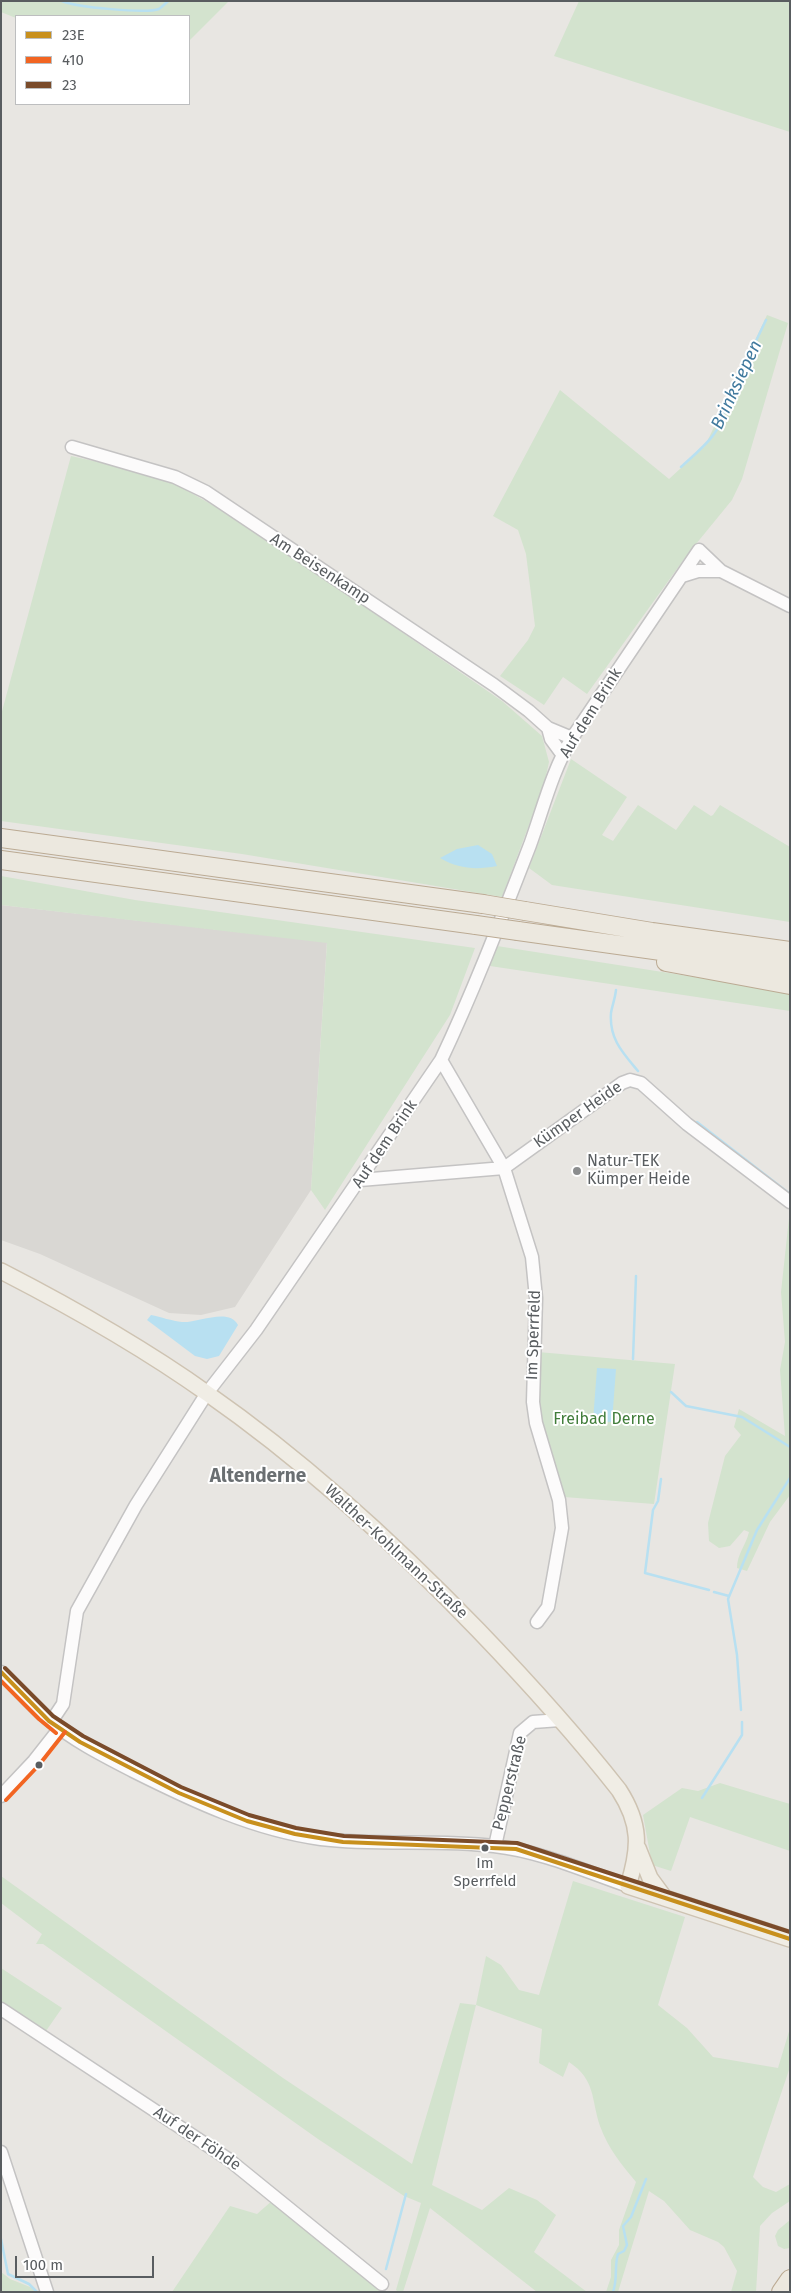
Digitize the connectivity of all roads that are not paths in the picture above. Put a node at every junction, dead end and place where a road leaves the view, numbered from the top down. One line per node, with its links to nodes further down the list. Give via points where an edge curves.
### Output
1 (72, 447): 5 (street, Am Beisenkamp, via 176,477 206,492 494,685)
2 (721, 571): 3 (street); 3 (street, Auf dem Brink, via 699,550); 4 (street)
3 (682, 576): 6 (street, Auf dem Brink)
4 (790, 606)
5 (548, 728): 6 (street, Am Beisenkamp); 7 (street, Am Beisenkamp, via 551,739)
6 (572, 738): 7 (street, Auf dem Brink)
7 (562, 754): 14 (street, Auf dem Brink, via 524,859)
8 (1, 838): 11 (highway, bridge, via 483,904)
9 (1, 860): 10 (highway, bridge)
10 (616, 944): 12 (highway); 13 (highway, via 664,962)
11 (787, 950)
12 (790, 969)
13 (790, 985)
14 (441, 1060): 15 (street, Im Sperrfeld); 16 (street, Auf dem Brink)
15 (504, 1168): 16 (street); 17 (street, Kümper Heide, via 630,1080 641,1083 687,1124); 20 (street, Im Sperrfeld, via 532,1257 536,1298 532,1402 559,1500 562,1528 548,1607)
16 (360, 1180): 19 (street, Auf dem Brink, via 256,1330)
17 (790, 1202)
18 (1, 1271): 19 (main road, Walther-Kohlmann-Straße, via 110,1329)
19 (207, 1393): 22 (main road, Walther-Kohlmann-Straße, via 280,1446 398,1550 503,1656); 23 (street, Auf dem Brink, via 145,1490 79,1606 74,1619 63,1704)
20 (537, 1622)
21 (1, 1672): 23 (street)
22 (560, 1720): 25 (street, Pepperstraße, via 533,1722 520,1733); 26 (main road, Walther-Kohlmann-Straße, via 626,1802 635,1823)
23 (55, 1725): 24 (street, Auf dem Brink, via 34,1761); 25 (street, via 179,1794 240,1819 278,1830 351,1842)
24 (3, 1792)
25 (495, 1846): 27 (street, via 525,1852)
26 (638, 1847): 27 (main road, Walther-Kohlmann-Straße); 28 (main road, via 647,1873)
27 (628, 1886): 28 (main road)
28 (664, 1897): 29 (main road)
29 (790, 1939)
30 (1, 2009): 33 (street, Auf der Föhde, via 228,2159)
31 (1, 2152): 34 (street)
32 (790, 2279): 35 (highway)
33 (382, 2284)
34 (47, 2292)
35 (781, 2292)

